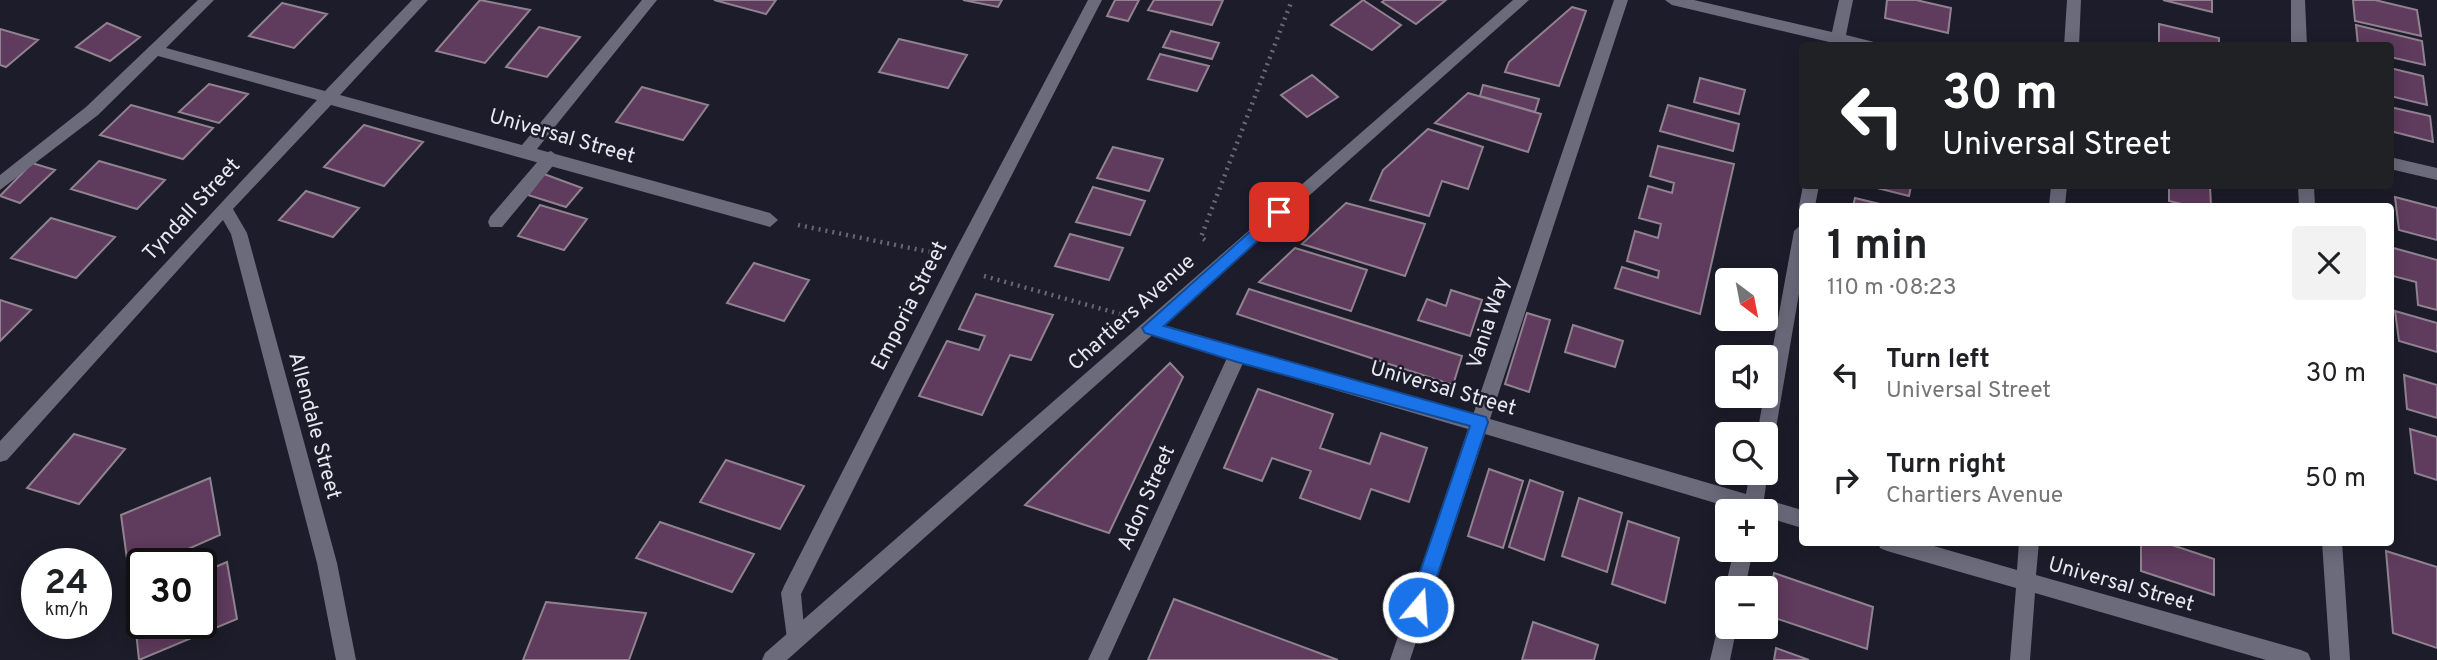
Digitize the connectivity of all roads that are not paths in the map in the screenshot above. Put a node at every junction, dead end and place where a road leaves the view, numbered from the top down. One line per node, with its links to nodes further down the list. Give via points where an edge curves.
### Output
1 (207, 0): 14 (street)
2 (421, 0): 15 (street, Tyndall Street)
3 (650, 0): 16 (street)
4 (1095, 0): 37 (street, Emporia Street, via 791,593)
5 (1521, 0): 25 (street, Chartiers Avenue)
6 (1620, 0): 27 (street, Vania Way)
7 (1672, 0): 11 (street)
8 (1846, 0): 11 (street)
9 (2074, 0): 12 (street)
10 (2298, 0): 13 (street)
11 (1837, 42)
12 (2070, 42)
13 (2299, 42)
14 (155, 50): 15 (street, Universal Street); 20 (street, via 92,111)
15 (329, 97): 16 (street, Universal Street); 21 (street, Tyndall Street)
16 (526, 151): 17 (street, Universal Street)
17 (551, 158): 22 (street, Universal Street); 23 (street)
18 (2394, 164): 19 (street)
19 (2437, 174)
20 (0, 184)
21 (224, 208): 29 (street, Tyndall Street); 39 (street, Allendale Street, via 239,233 327,563)
22 (770, 220)
23 (496, 222)
24 (1799, 248): 28 (street)
25 (1150, 328): 26 (street, Universal Street); 37 (street, Chartiers Avenue)
26 (1237, 356): 27 (street, Universal Street); 41 (street, Adon Street)
27 (1480, 422): 30 (street, Universal Street); 42 (street, Vania Way)
28 (1768, 422)
29 (0, 454)
30 (1724, 499)
31 (1778, 514): 32 (street, Universal Street)
32 (1799, 518)
33 (1901, 546): 36 (street, Universal Street)
34 (2029, 546): 36 (street)
35 (2332, 546): 46 (street)
36 (2025, 581): 44 (street); 45 (street, Universal Street)
37 (795, 639): 40 (street, Chartiers Avenue)
38 (1724, 639): 43 (street)
39 (346, 660)
40 (772, 660)
41 (1098, 660)
42 (1400, 660)
43 (1720, 660)
44 (2020, 660)
45 (2301, 660)
46 (2340, 660)

